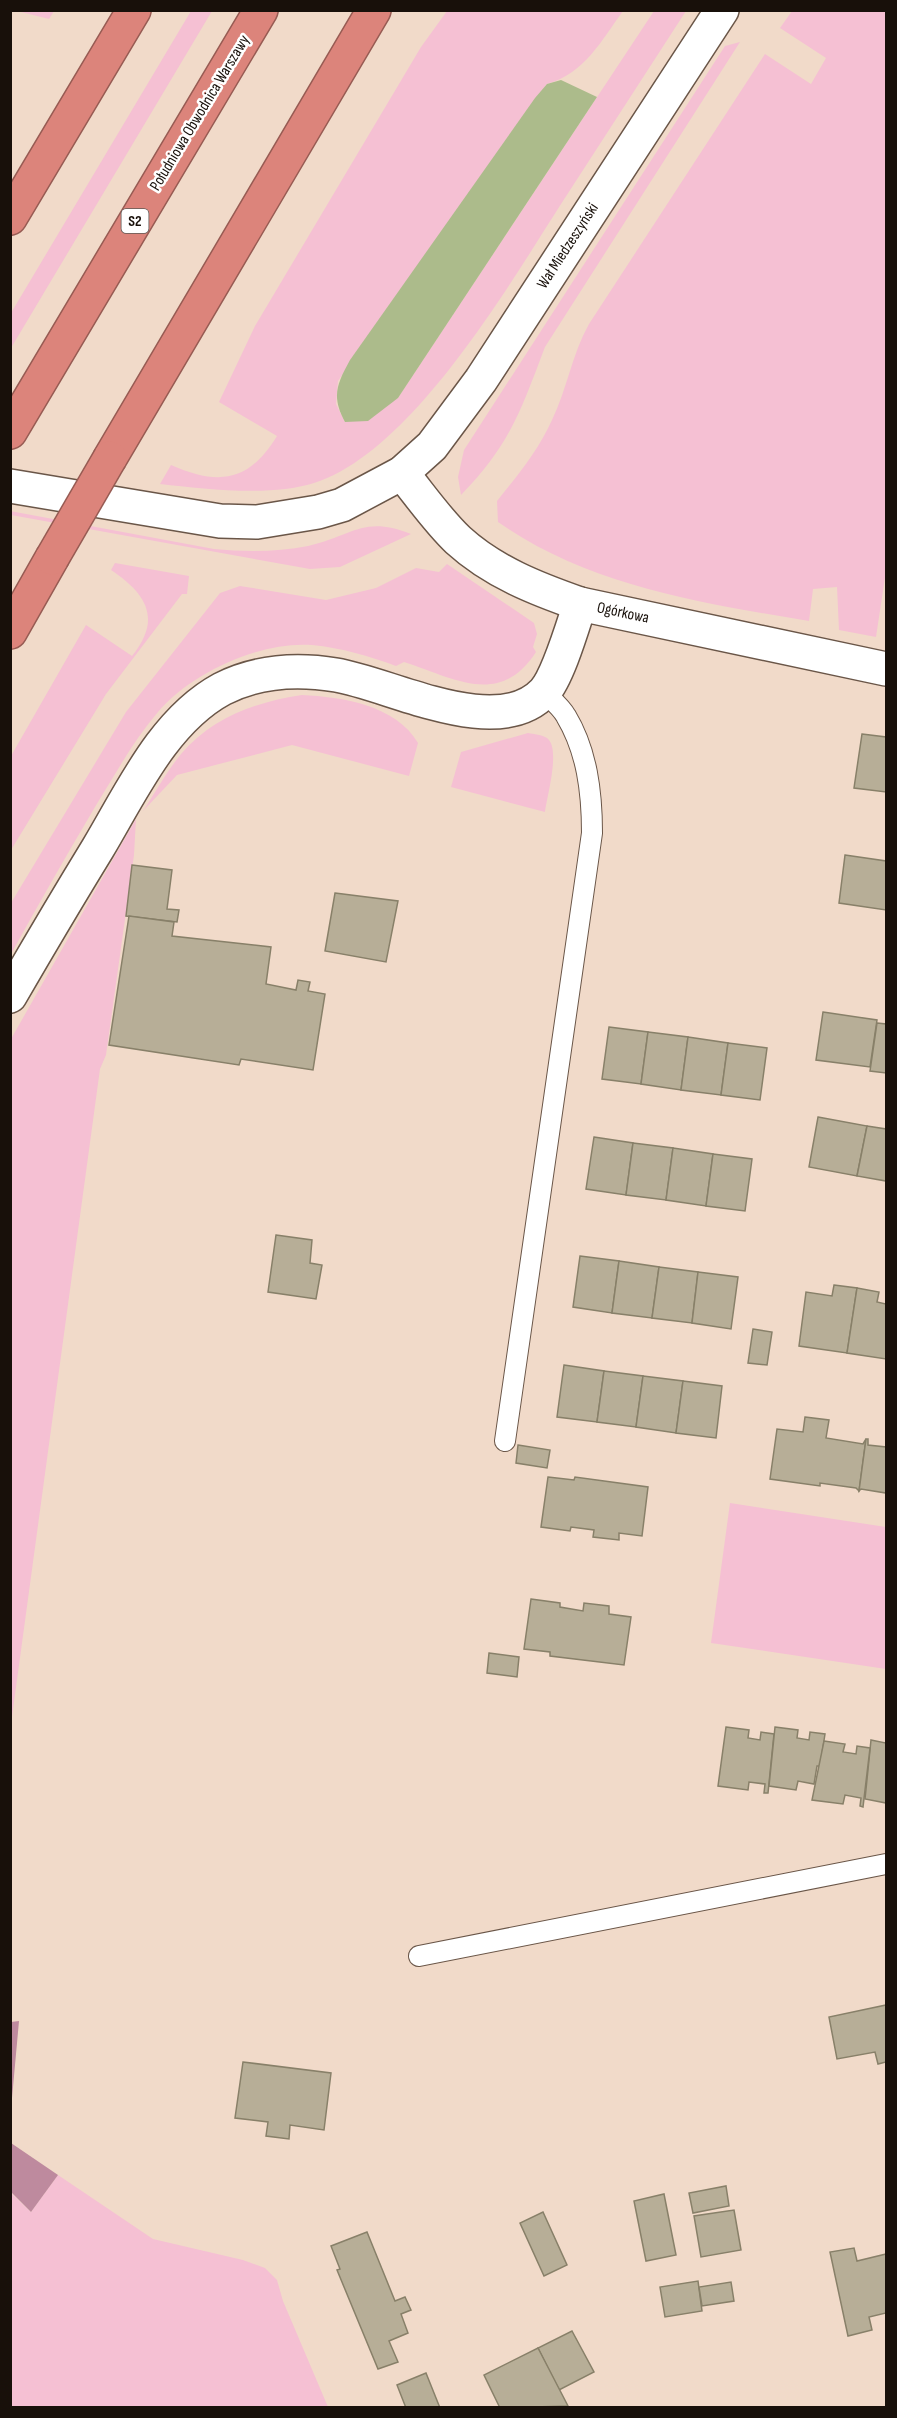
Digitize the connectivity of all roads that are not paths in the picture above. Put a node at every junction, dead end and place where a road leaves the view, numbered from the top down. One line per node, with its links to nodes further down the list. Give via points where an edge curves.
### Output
1 (134, 10): 7 (highway)
2 (261, 10): 8 (highway, Południowa Obwodnica Warszawy / S2)
3 (374, 10): 6 (highway)
4 (387, 10): 6 (highway)
5 (722, 10): 9 (street, Wał Miedzeszyński, via 481,380 432,446)
6 (307, 120): 12 (highway, bridge)
7 (10, 218)
8 (10, 432)
9 (402, 473): 10 (street, Wał Miedzeszyński, via 342,505 256,522 220,521); 11 (street, Ogórkowa, via 444,525 481,559 534,588)
10 (10, 486)
11 (580, 604): 13 (street, Ogórkowa); 14 (street)
12 (10, 632)
13 (886, 669)
14 (544, 692): 15 (street, via 519,707 484,713 442,706 337,675 291,672 253,676 224,688 199,703 172,731 136,784); 16 (lane, via 566,715 585,761 592,800 592,833)
15 (10, 996)
16 (505, 1441)
17 (886, 1864): 18 (lane)
18 (419, 1956)

